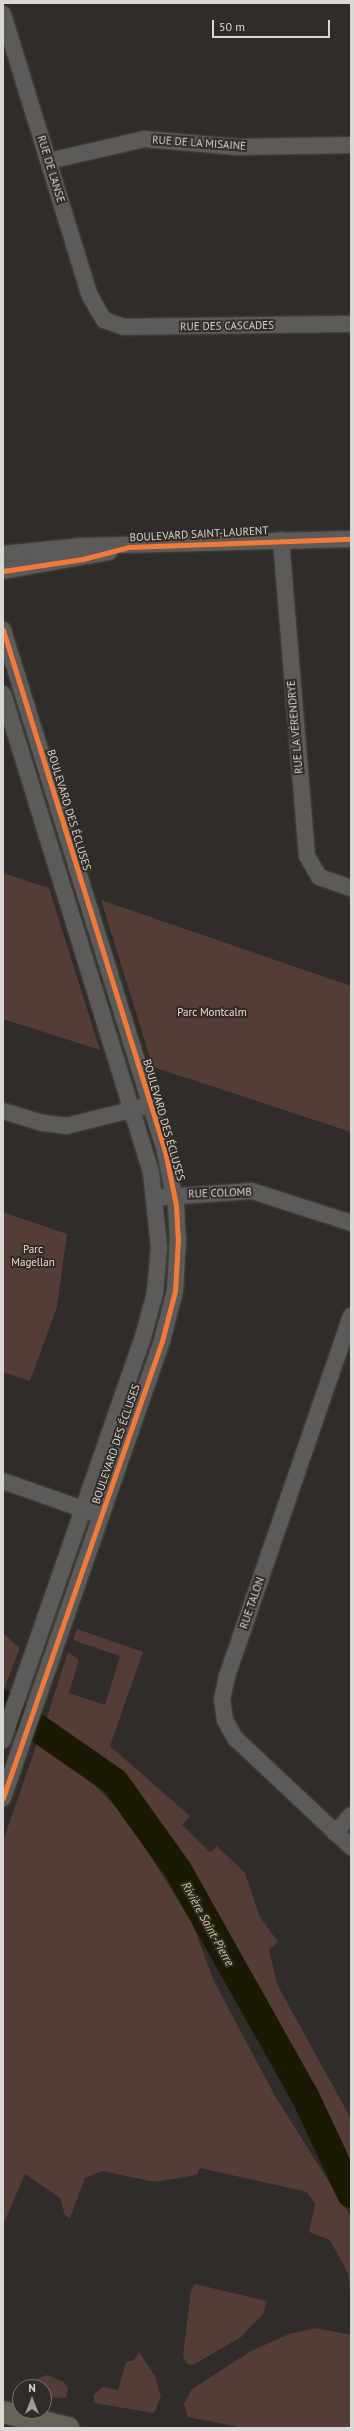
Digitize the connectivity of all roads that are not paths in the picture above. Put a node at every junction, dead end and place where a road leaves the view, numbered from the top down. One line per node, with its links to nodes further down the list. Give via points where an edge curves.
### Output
1 (3, 14): 3 (street, RUE DE L'ANSE)
2 (351, 144): 3 (street, RUE DE LA MISAINE, via 218,147 144,139)
3 (49, 162): 4 (street, RUE DE L'ANSE, via 95,309)
4 (104, 320): 5 (street, RUE DES CASCADES, via 124,327)
5 (351, 324)
6 (351, 539): 7 (street, BOULEVARD SAINT-LAURENT)
7 (281, 540): 8 (street, BOULEVARD SAINT-LAURENT); 13 (street, RUE LA VÉRENDRYE, via 307,856 319,877)
8 (129, 547): 9 (street, BOULEVARD SAINT-LAURENT, via 72,547); 10 (street, BOULEVARD SAINT-LAURENT, via 83,559)
9 (3, 554)
10 (3, 570)
11 (3, 630): 14 (street, BOULEVARD DES ÉCLUSES)
12 (3, 694): 15 (street, BOULEVARD DES ÉCLUSES)
13 (351, 888)
14 (150, 1105): 15 (street); 17 (street, BOULEVARD DES ÉCLUSES)
15 (133, 1110): 16 (street, via 66,1126 43,1123); 18 (street, BOULEVARD DES ÉCLUSES)
16 (3, 1111)
17 (175, 1195): 18 (street, RUE COLOMB); 19 (street, RUE COLOMB, via 252,1191); 23 (street, BOULEVARD DES ÉCLUSES, via 178,1253 172,1303)
18 (156, 1199): 22 (street, BOULEVARD DES ÉCLUSES, via 160,1247 153,1300)
19 (351, 1223)
20 (351, 1316): 27 (street, RUE TALON, via 229,1669 222,1699 225,1720 235,1738)
21 (3, 1481): 22 (street)
22 (84, 1509): 23 (street); 24 (street, BOULEVARD DES ÉCLUSES)
23 (102, 1516): 25 (street, BOULEVARD DES ÉCLUSES)
24 (5, 1734)
25 (3, 1798)
26 (351, 1815): 27 (street)
27 (336, 1833): 28 (street, RUE TALON)
28 (351, 1847)
29 (3, 2412): 30 (highway)
30 (68, 2428)

